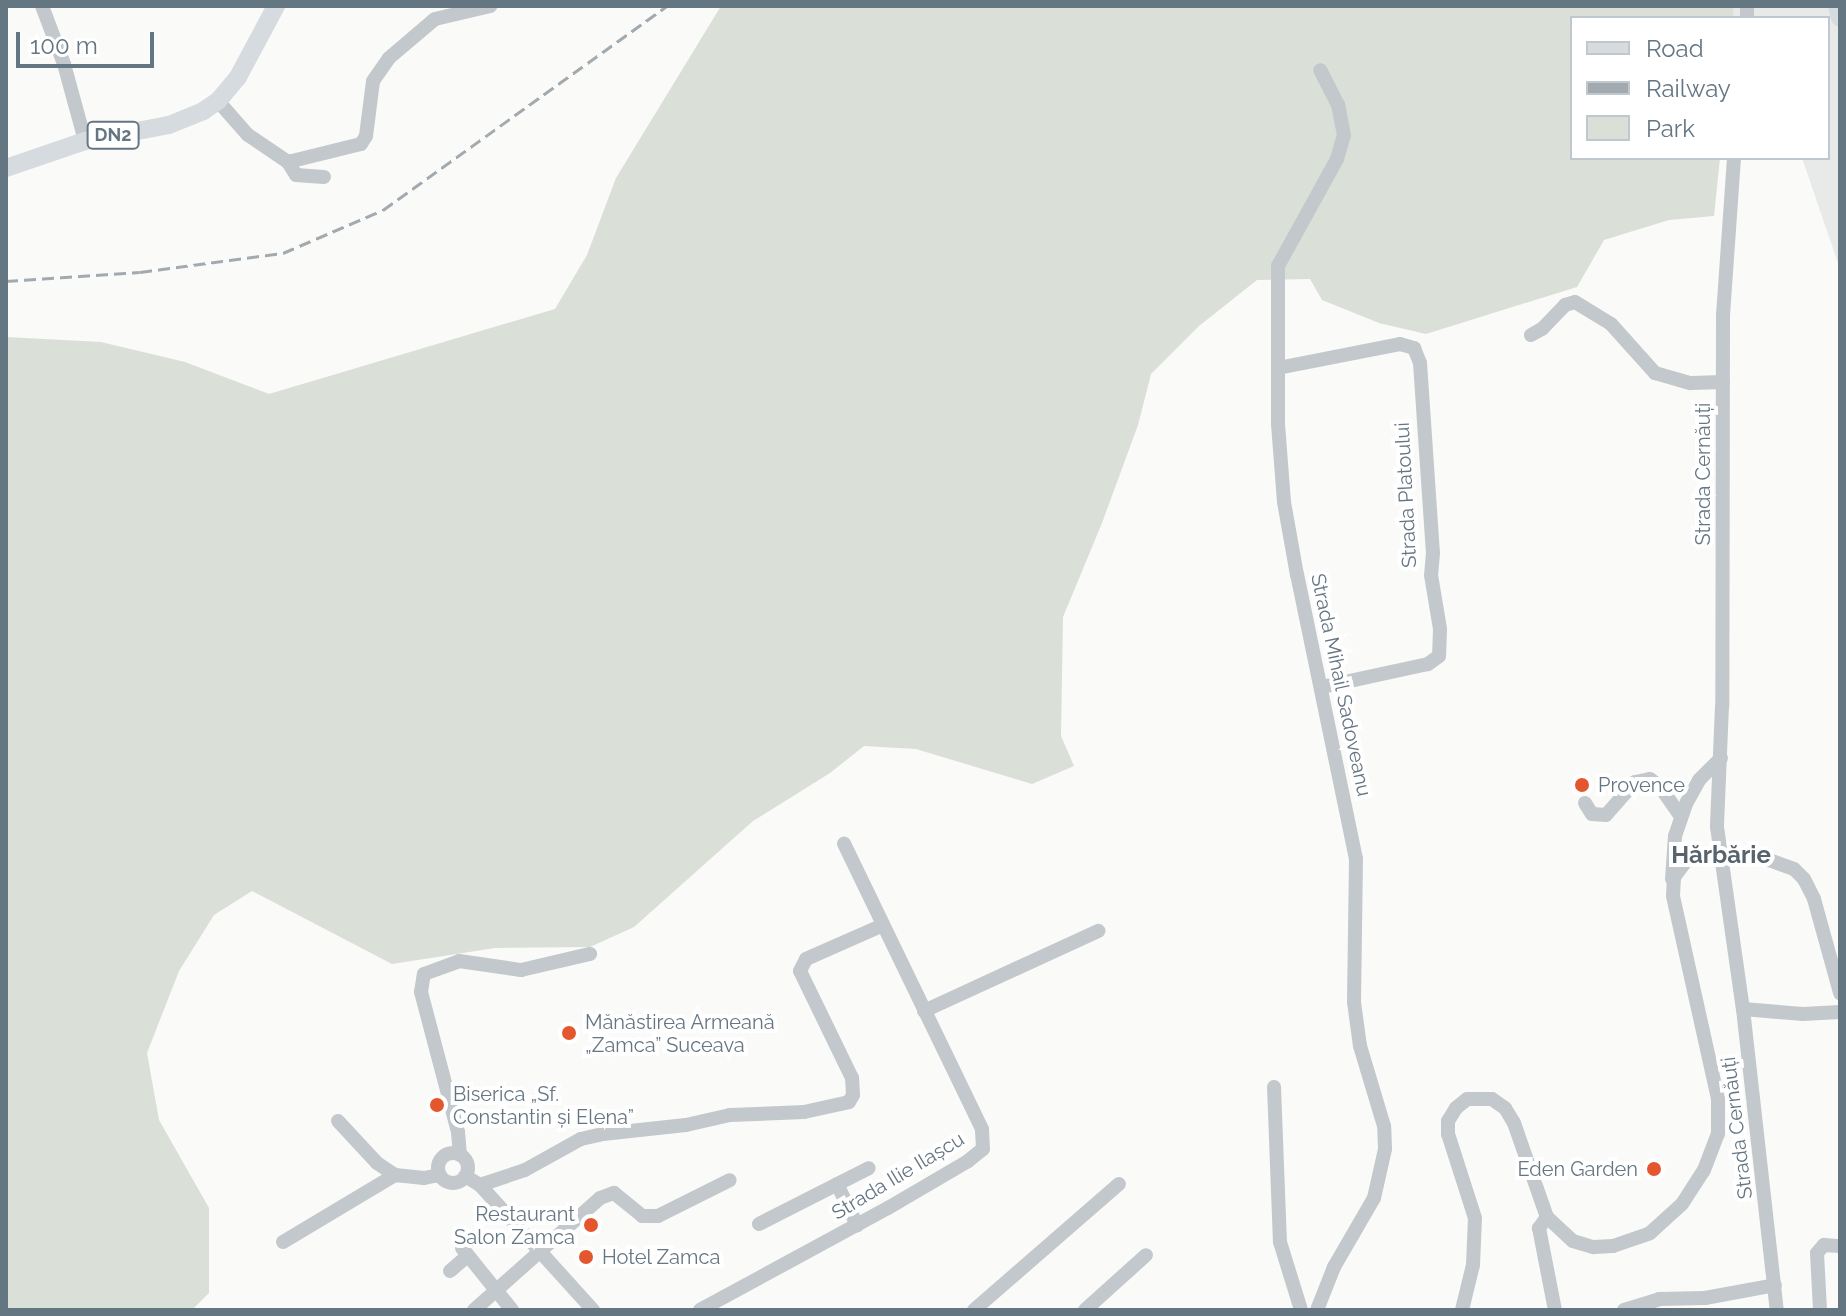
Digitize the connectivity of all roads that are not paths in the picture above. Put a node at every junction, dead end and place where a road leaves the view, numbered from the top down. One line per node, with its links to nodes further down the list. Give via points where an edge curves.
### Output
1 (42, 6): 8 (street)
2 (276, 6): 7 (main road, DN2, via 238,77)
3 (490, 6): 10 (street, via 435,19 389,58 373,81 361,144)
4 (1837, 6): 5 (main road)
5 (1840, 18)
6 (1320, 70): 14 (street, Strada Mihail Sadoveanu, via 1338,105 1344,135 1331,172 1278,266)
7 (218, 101): 8 (main road, DN2, via 169,125); 10 (street, via 248,135)
8 (85, 141): 11 (main road, DN2)
9 (1734, 160): 15 (street, Strada Cernăuți, via 1725,254)
10 (288, 162): 12 (street, via 296,175)
11 (6, 168)
12 (324, 177)
13 (1531, 335): 15 (street, via 1575,302 1611,324 1655,373 1691,383)
14 (1278, 368): 16 (street, Strada Mihail Sadoveanu, via 1284,502); 16 (street, Strada Platoului, via 1400,344 1414,348 1420,363 1439,656 1428,664)
15 (1723, 382): 17 (street, Strada Cernăuți)
16 (1322, 687): 60 (street, Strada Mihail Sadoveanu, via 1356,859 1356,1024 1384,1126 1385,1149 1374,1198 1334,1267)
17 (1721, 758): 19 (street, via 1699,780); 21 (street, Strada Cernăuți)
18 (1585, 803): 19 (street, via 1592,814 1606,815 1645,778 1656,782)
19 (1681, 817): 22 (street)
20 (844, 844): 24 (street, Strada Ilie Ilașcu)
21 (1722, 856): 22 (street, via 1686,861); 23 (street, via 1686,872 1679,888); 27 (street, via 1768,857 1804,879); 28 (street, Strada Cernăuți)
22 (1672, 887): 23 (street)
23 (1679, 917): 42 (street, via 1716,1079 1718,1134 1710,1158 1694,1189 1668,1220 1630,1242 1593,1247 1573,1241)
24 (883, 925): 29 (street, Strada Ilie Ilașcu); 41 (street, via 806,959 800,971 852,1078 849,1102 804,1112 730,1115 603,1134)
25 (1098, 931): 29 (street)
26 (590, 954): 33 (street, via 521,970 459,961 424,974 421,992)
27 (1840, 993)
28 (1743, 1009): 30 (street); 50 (street, Strada Cernăuți)
29 (924, 1011): 44 (street, Strada Ilie Ilașcu, via 982,1129 983,1149)
30 (1840, 1012)
31 (1274, 1087): 59 (street, via 1280,1242)
32 (338, 1121): 35 (street)
33 (460, 1155): 36 (street, via 449,1153 441,1160); 37 (street, via 468,1167)
34 (869, 1168): 39 (street)
35 (395, 1175): 36 (street); 45 (street)
36 (440, 1175): 37 (street, via 453,1183)
37 (465, 1176): 41 (street)
38 (730, 1180): 47 (street, via 658,1216 642,1216 620,1196 605,1195)
39 (837, 1184): 43 (street); 44 (street)
40 (1119, 1184): 57 (street)
41 (480, 1185): 47 (street)
42 (1547, 1217): 61 (street, via 1505,1108 1482,1096 1467,1099 1448,1121 1475,1218 1476,1242); 62 (street, via 1539,1228)
43 (759, 1224)
44 (857, 1225): 56 (street, Strada Ilie Ilașcu)
45 (283, 1242)
46 (1840, 1246): 65 (street, via 1824,1245 1817,1253)
47 (541, 1251): 51 (street); 55 (street)
48 (1146, 1255): 58 (street)
49 (450, 1271): 51 (street, via 464,1252)
50 (1775, 1285): 52 (street); 64 (street, Strada Cernăuți)
51 (496, 1290): 53 (street); 54 (street)
52 (1703, 1304): 63 (street, via 1659,1299)
53 (474, 1310)
54 (512, 1310)
55 (593, 1310)
56 (700, 1310)
57 (974, 1310)
58 (1085, 1310)
59 (1301, 1310)
60 (1317, 1310)
61 (1462, 1310)
62 (1555, 1310)
63 (1624, 1310)
64 (1777, 1310)
65 (1820, 1310)

